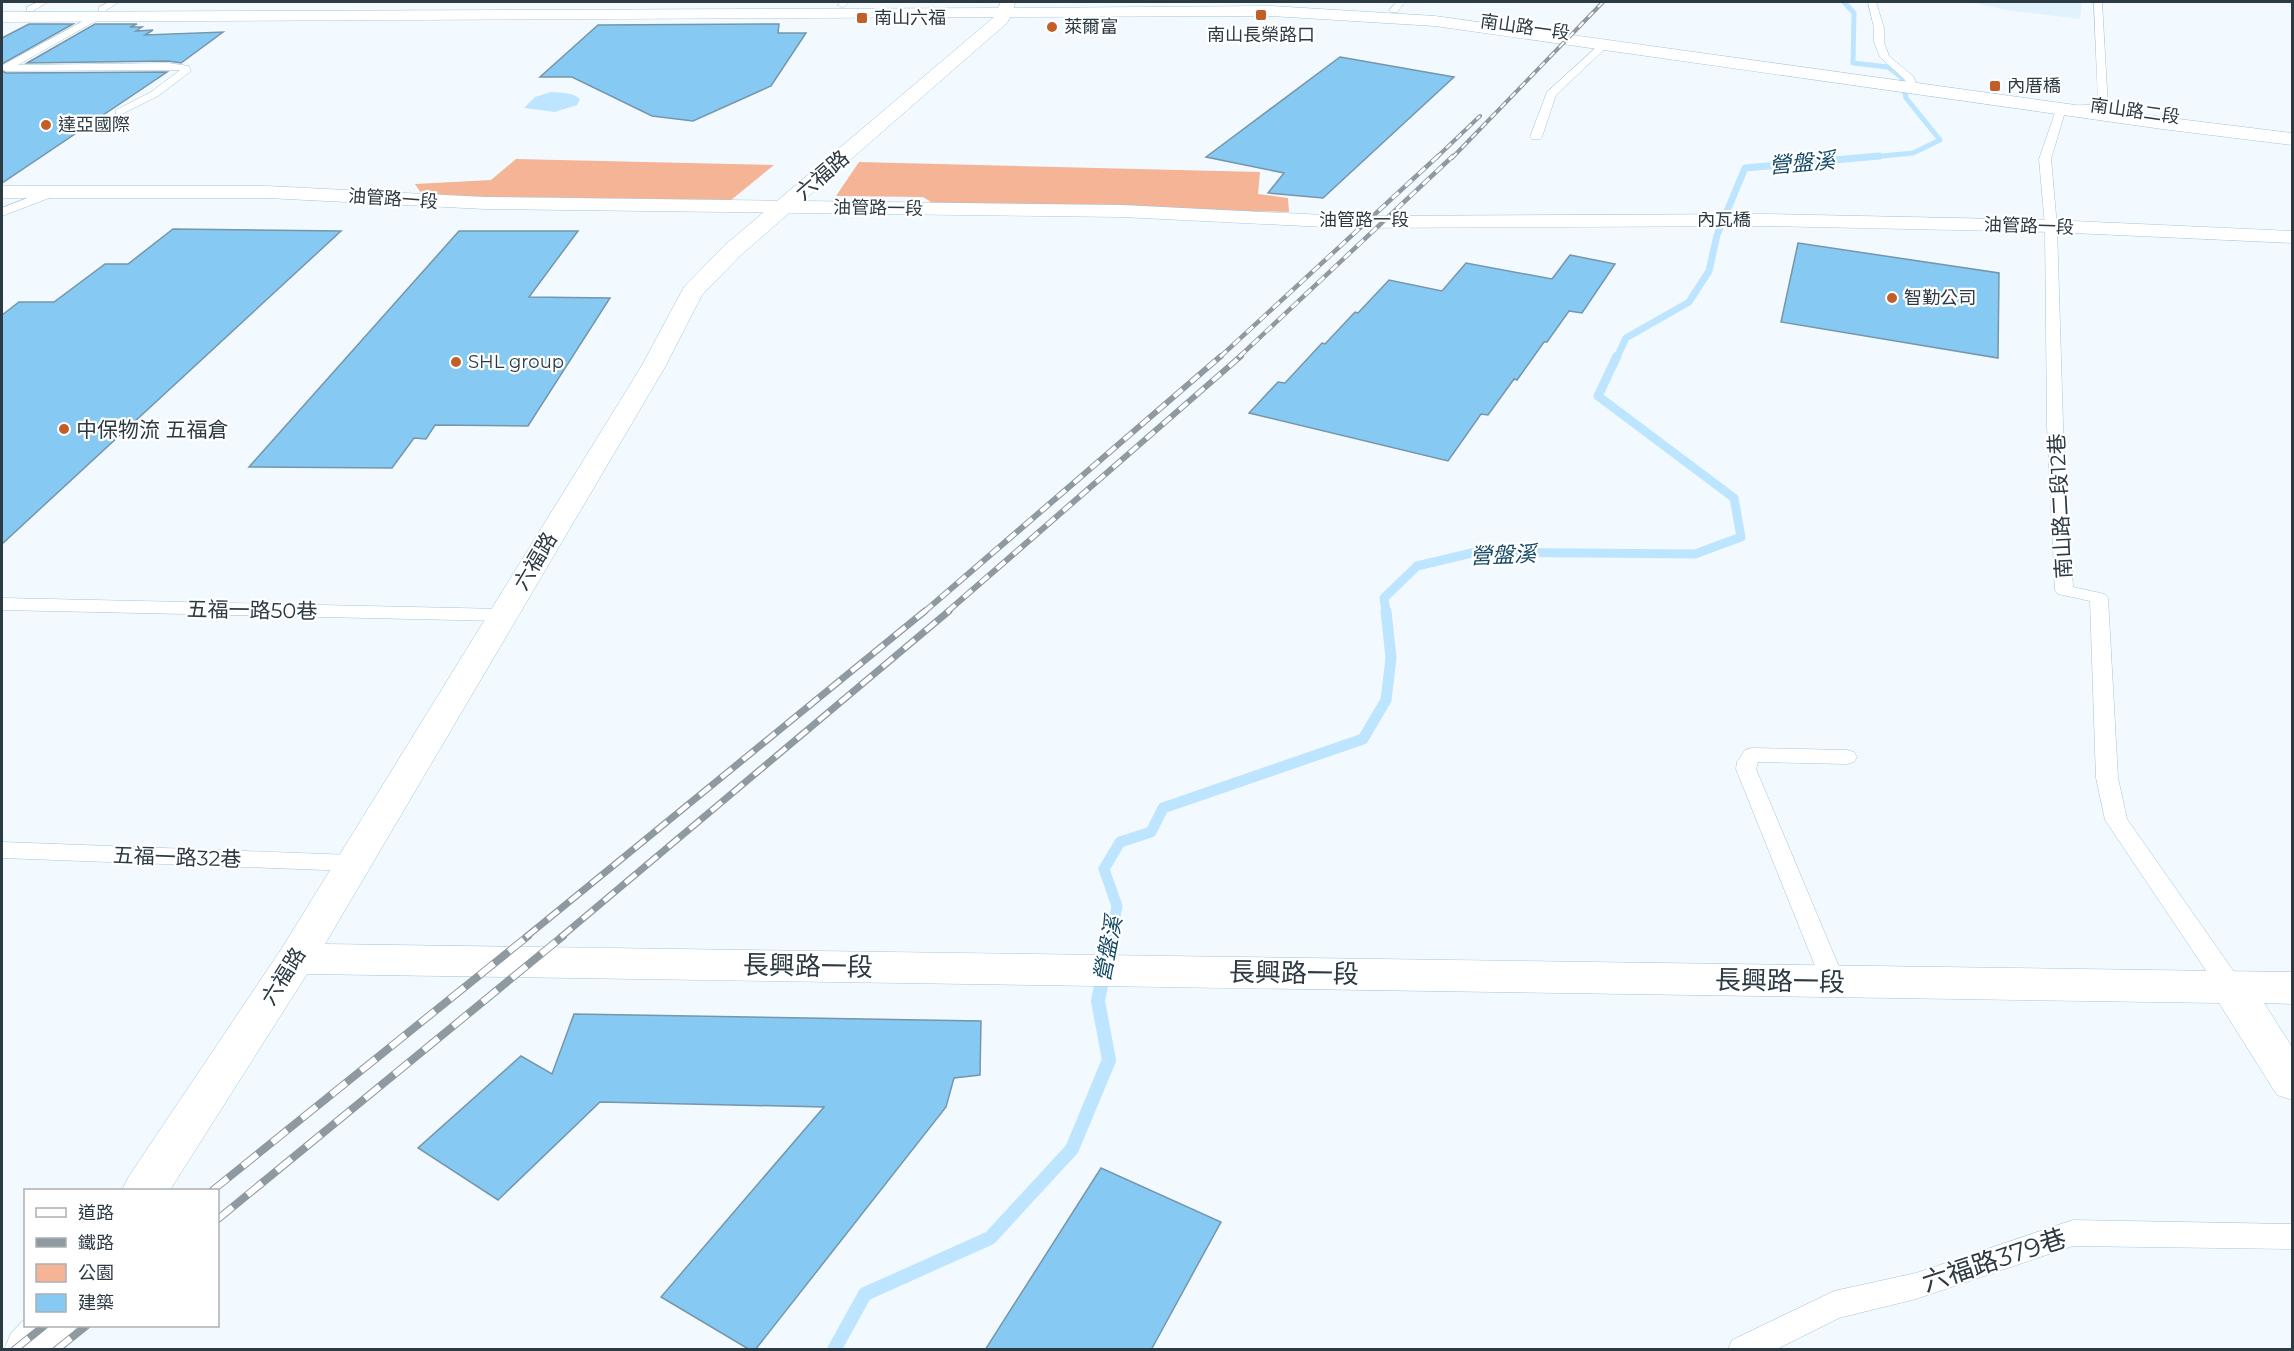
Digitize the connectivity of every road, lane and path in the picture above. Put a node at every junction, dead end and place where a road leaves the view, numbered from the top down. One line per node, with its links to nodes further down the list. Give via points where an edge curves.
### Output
1 (1872, 2): 13 (lane, via 1885,57)
2 (2098, 2): 14 (lane)
3 (844, 3): 5 (street, 南山路一段); 8 (street, 南山路一段)
4 (37, 5): 7 (street, 南山路一段); 8 (street, 南山路一段)
5 (1007, 6): 6 (street, 南山路一段); 8 (street, 南山路一段); 10 (street, 南山路一段, via 1330,13 1435,21); 22 (street, 六福路, via 1001,20)
6 (1397, 6): 12 (street, 南山路一段)
7 (2, 9)
8 (106, 9): 9 (street, 南山路一段); 11 (lane)
9 (2, 17)
10 (1605, 44): 12 (street, 南山路一段); 18 (lane, via 1551,94)
11 (4, 68): 16 (lane, via 168,66 186,71 138,105)
12 (1858, 76): 13 (street)
13 (1909, 83): 14 (street, 南山路二段); 15 (street, 南山路二段)
14 (2103, 107): 15 (lane); 17 (street, 南山路二段)
15 (2061, 109): 19 (street, 南山路二段); 26 (lane, 南山路二段12巷, via 2045,159)
16 (120, 112)
17 (2292, 130)
18 (1536, 137)
19 (2292, 139)
20 (2, 192): 21 (street, 油管路一段)
21 (53, 192): 22 (street, 油管路一段, via 267,192 485,204); 23 (lane)
22 (784, 207): 24 (street, 油管路一段, via 1122,211 1345,222); 29 (street, 六福路, via 733,250 692,292 653,367)
23 (2, 212)
24 (1683, 219): 25 (street, 內瓦橋)
25 (1766, 220): 26 (street, 油管路一段)
26 (2051, 226): 27 (street, 油管路一段); 35 (lane, 南山路二段12巷, via 2055,425 2064,590 2099,598 2107,778 2116,820)
27 (2292, 237)
28 (2, 604): 29 (lane, 五福一路50巷)
29 (502, 615): 32 (street, 六福路)
30 (1847, 757): 34 (lane, via 1752,755 1746,769)
31 (2, 850): 32 (lane, 五福一路32巷)
32 (352, 863): 33 (street, 六福路)
33 (296, 958): 34 (street, 長興路一段); 38 (street, 六福路)
34 (1833, 981): 35 (street, 長興路一段)
35 (2230, 986): 36 (street, 長興路一段); 37 (street)
36 (2292, 988)
37 (2292, 1082)
38 (146, 1189)
39 (2292, 1237): 42 (lane, 六福路379巷, via 2073,1233 1916,1286 1834,1305)
40 (50, 1327): 41 (street)
41 (29, 1350)
42 (1743, 1350)

